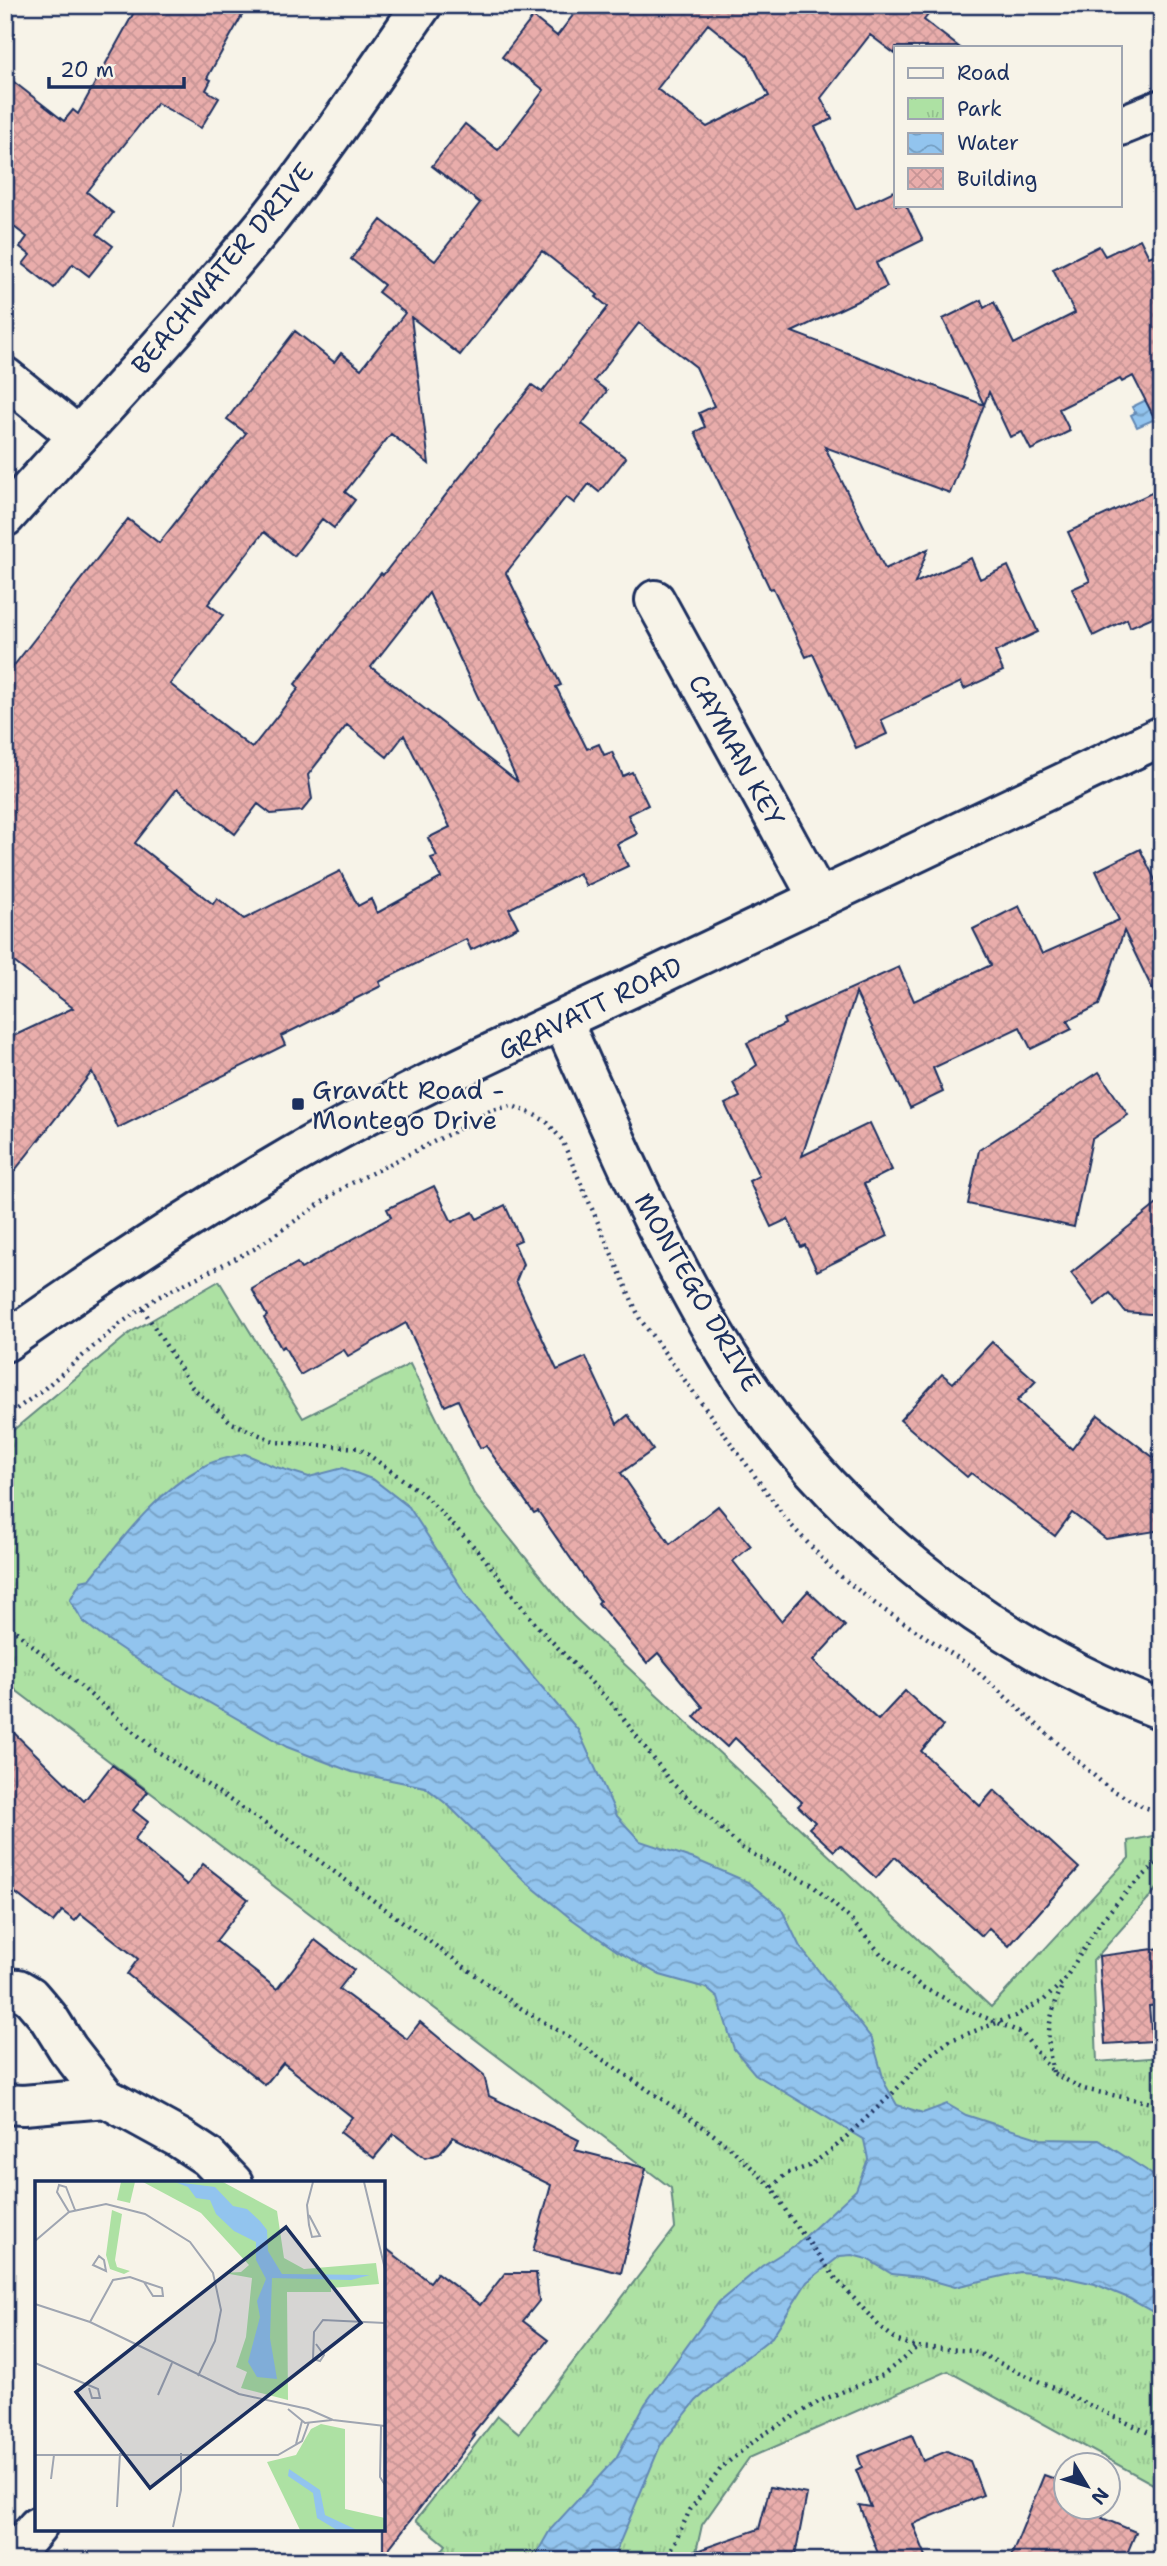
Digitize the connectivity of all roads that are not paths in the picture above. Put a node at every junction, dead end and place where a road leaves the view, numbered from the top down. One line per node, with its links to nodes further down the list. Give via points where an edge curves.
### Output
1 (422, 5): 5 (street, BEACHWATER DRIVE, via 271,216)
2 (1162, 109): 3 (street)
3 (1122, 125)
4 (5, 377): 5 (street)
5 (78, 436): 6 (street, BEACHWATER DRIVE)
6 (5, 517)
7 (655, 600): 9 (street, CAYMAN KEY)
8 (1162, 736): 9 (street, GRAVATT ROAD)
9 (819, 899): 10 (street, GRAVATT ROAD)
10 (562, 1020): 11 (street, GRAVATT ROAD, via 277,1165); 12 (street, MONTEGO DRIVE, via 653,1223 729,1359 789,1440 853,1513 934,1584 1034,1649)
11 (5, 1342)
12 (1162, 1710)
13 (5, 1988): 14 (street, via 30,1996)
14 (106, 2098): 15 (street); 16 (street, via 208,2157)
15 (5, 2104)
16 (231, 2181)
17 (35, 2530): 18 (street)
18 (9, 2561)

